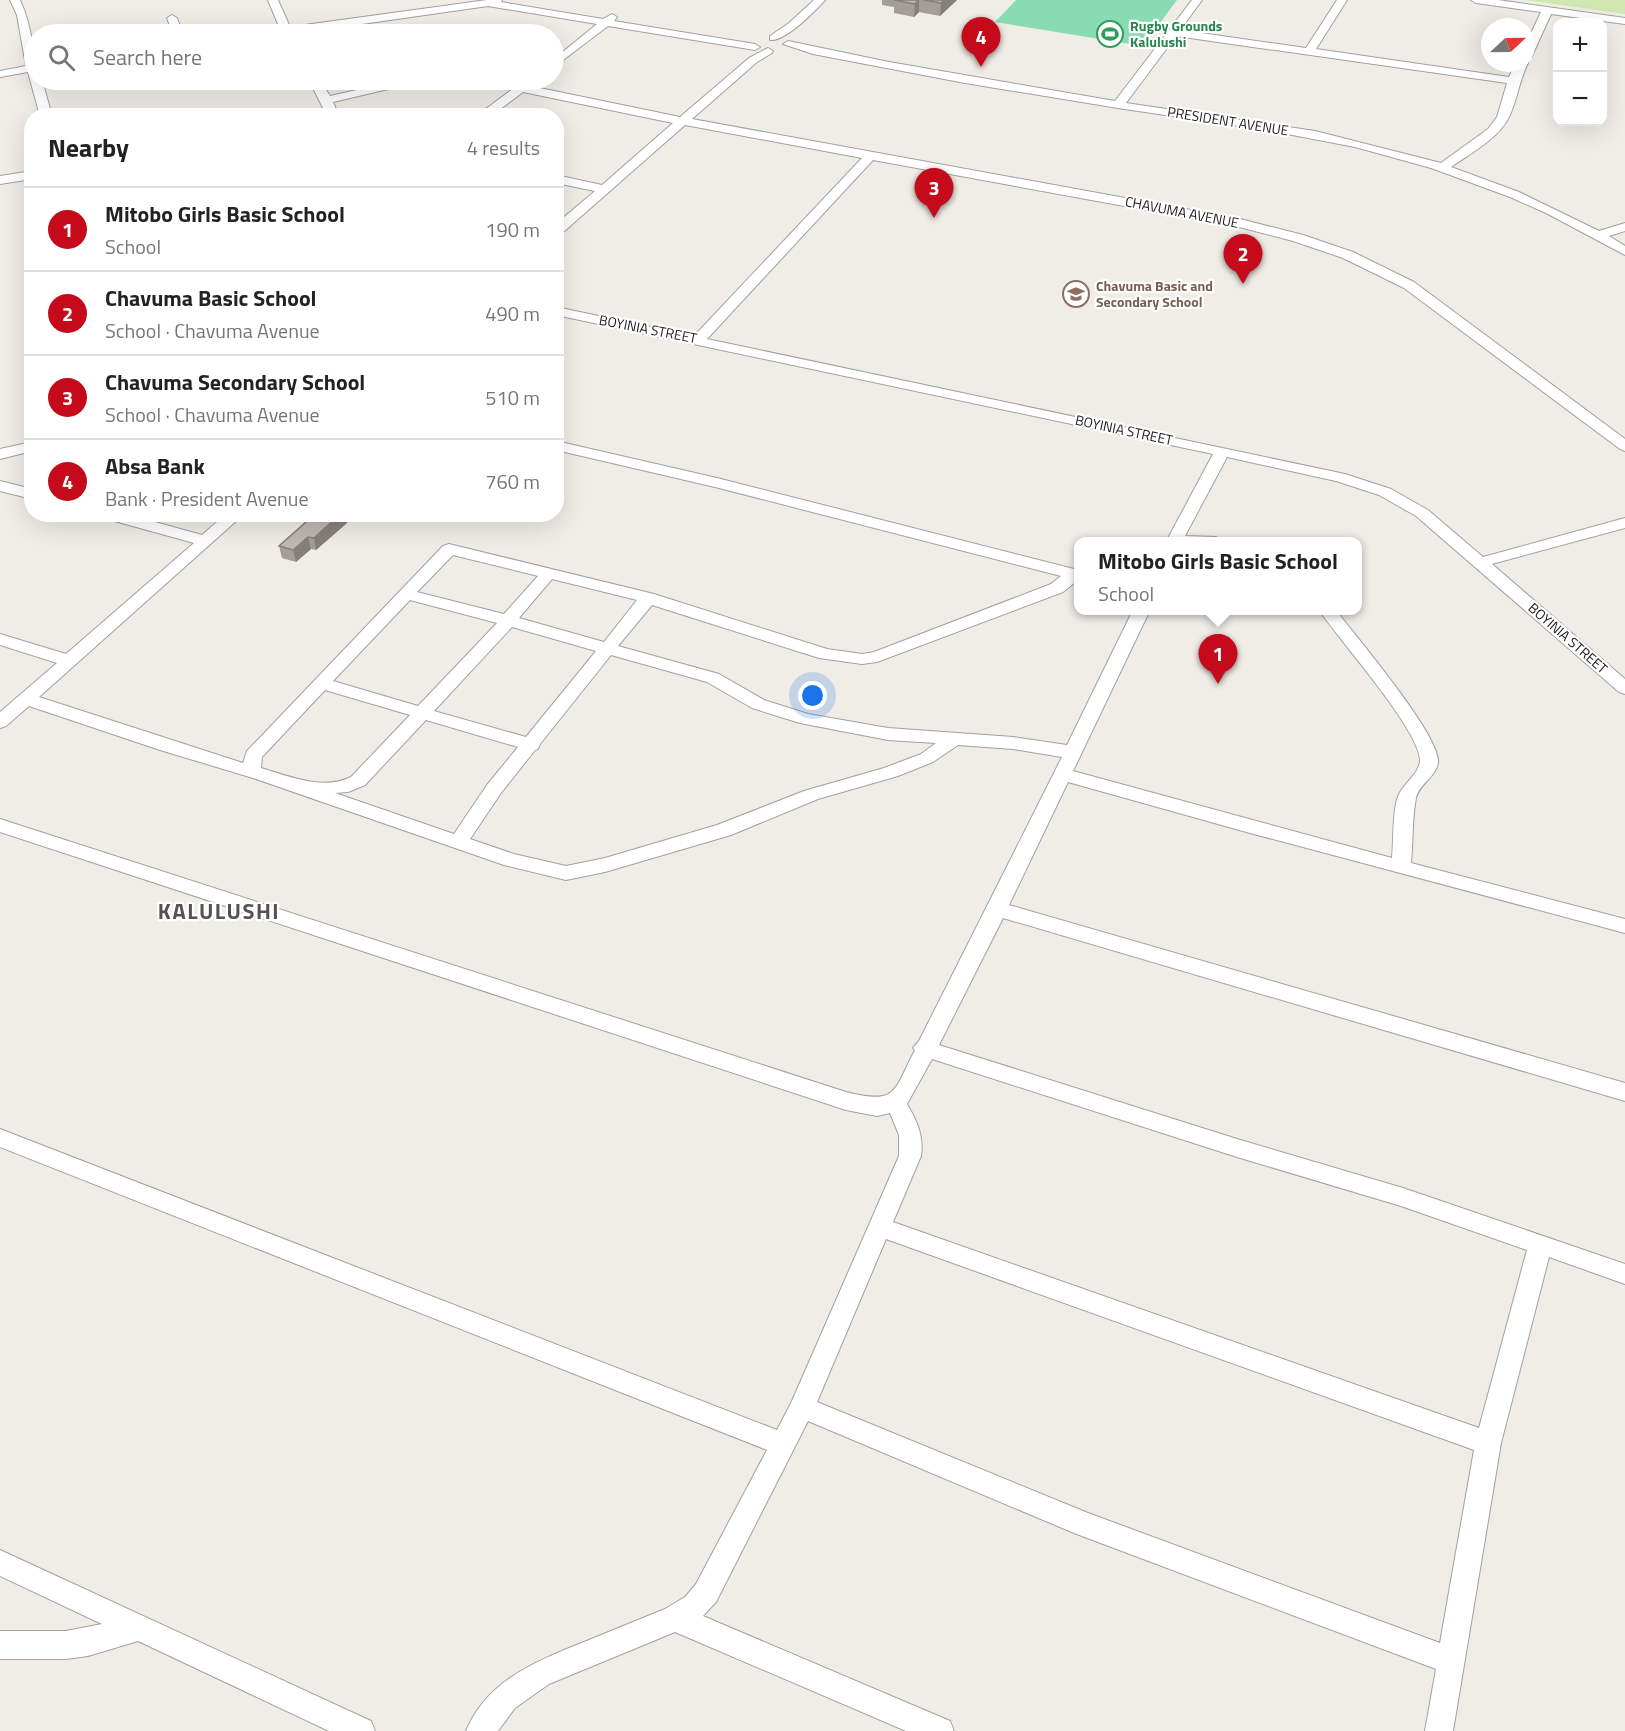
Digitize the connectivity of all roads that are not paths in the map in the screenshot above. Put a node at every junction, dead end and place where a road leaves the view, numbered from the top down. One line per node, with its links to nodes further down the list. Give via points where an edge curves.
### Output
1 (15, 0): 18 (street)
2 (273, 0): 16 (street)
3 (532, 0): 11 (street)
4 (820, 0): 21 (street)
5 (1197, 0): 19 (street)
6 (1342, 0): 22 (street)
7 (1476, 0): 8 (street)
8 (1490, 1): 10 (street)
9 (492, 2): 14 (street); 17 (street)
10 (1547, 11): 13 (street); 20 (street)
11 (616, 14): 14 (street); 21 (street)
12 (172, 18): 15 (street)
13 (1625, 21)
14 (606, 22): 21 (street, via 712,41); 23 (street)
15 (174, 24)
16 (282, 24)
17 (346, 24)
18 (24, 25)
19 (1173, 32): 22 (street); 34 (street)
20 (1535, 37)
21 (772, 45): 34 (street, PRESIDENT AVENUE); 38 (street)
22 (1310, 51): 27 (street)
23 (564, 56)
24 (1518, 72): 27 (street)
25 (24, 73): 26 (street)
26 (0, 74)
27 (1513, 81): 40 (street, via 1503,117 1492,132)
28 (39, 90): 35 (street)
29 (321, 90): 33 (street)
30 (370, 90): 33 (street)
31 (518, 90): 37 (street)
32 (530, 90): 38 (street, CHAVUMA AVENUE)
33 (327, 100): 36 (street)
34 (1118, 105): 40 (street, PRESIDENT AVENUE, via 1316,135)
35 (44, 108)
36 (330, 108)
37 (494, 108)
38 (681, 122): 39 (street, CHAVUMA AVENUE); 44 (street)
39 (871, 155): 50 (street); 51 (street, CHAVUMA AVENUE, via 1240,223 1348,255 1408,285)
40 (1442, 168): 47 (street, PRESIDENT AVENUE, via 1502,190)
41 (24, 176): 42 (street)
42 (0, 180)
43 (564, 181): 44 (street)
44 (605, 189): 45 (street)
45 (564, 224)
46 (1625, 227): 47 (street)
47 (1599, 235): 48 (street, PRESIDENT AVENUE)
48 (1625, 251)
49 (564, 313): 50 (street, BOYINIA STREET)
50 (699, 339): 54 (street, BOYINIA STREET)
51 (1625, 446)
52 (564, 447): 65 (street)
53 (24, 448): 55 (street)
54 (1222, 452): 61 (street); 63 (street, BOYINIA STREET, via 1340,477 1385,492 1422,513)
55 (0, 454)
56 (0, 486): 57 (street)
57 (24, 492)
58 (135, 522): 62 (street)
59 (227, 522): 62 (street)
60 (1625, 523): 63 (street)
61 (1176, 537)
62 (205, 541): 74 (street)
63 (1482, 562): 76 (street, BOYINIA STREET)
64 (548, 573): 67 (street, via 449,549); 68 (street); 71 (street)
65 (1074, 573)
66 (1074, 575): 68 (street, via 1057,588 877,657 862,659 796,647)
67 (405, 594): 71 (street); 75 (street)
68 (648, 598): 73 (street)
69 (1140, 615): 83 (street)
70 (1331, 615): 90 (street, via 1427,748 1429,766 1410,788 1407,798)
71 (510, 621): 73 (street); 78 (street)
72 (0, 639): 74 (street)
73 (609, 648): 80 (street, via 713,678 740,696 784,714 843,728); 81 (street)
74 (69, 661): 77 (street)
75 (323, 684): 78 (street); 82 (street)
76 (1625, 688)
77 (26, 699): 79 (street); 84 (street)
78 (422, 712): 81 (street); 87 (street, via 354,784)
79 (0, 722)
80 (953, 741): 83 (street, via 1013,743); 89 (street, via 927,758 891,772 811,795 724,830 583,870 566,873 511,860)
81 (532, 745): 89 (street, via 494,789)
82 (262, 746): 84 (street, via 237,754); 85 (street, via 253,755)
83 (1071, 752): 86 (street)
84 (200, 756): 85 (street)
85 (251, 771): 87 (street)
86 (1062, 774): 90 (street); 91 (street)
87 (300, 788): 89 (street)
88 (0, 825): 95 (street, via 846,1101 883,1108)
89 (460, 840)
90 (1401, 865): 92 (street)
91 (997, 909): 93 (street); 94 (street)
92 (1625, 926)
93 (924, 1048): 95 (street); 98 (street, via 1403,1197)
94 (1625, 1092)
95 (896, 1104): 97 (street, via 913,1142)
96 (0, 1138): 101 (street)
97 (880, 1227): 100 (street); 102 (street)
98 (1540, 1246): 99 (street); 102 (street)
99 (1625, 1274)
100 (802, 1407): 101 (street); 107 (street, via 1083,1524)
101 (782, 1443): 104 (street, via 706,1593 695,1606)
102 (1488, 1443): 107 (street)
103 (0, 1563): 105 (street)
104 (675, 1618): 109 (street, via 539,1674 505,1698); 110 (street)
105 (138, 1628): 106 (street, via 66,1645); 108 (street)
106 (0, 1646)
107 (1452, 1661): 111 (street)
108 (361, 1731)
109 (480, 1731)
110 (940, 1731)
111 (1439, 1731)

